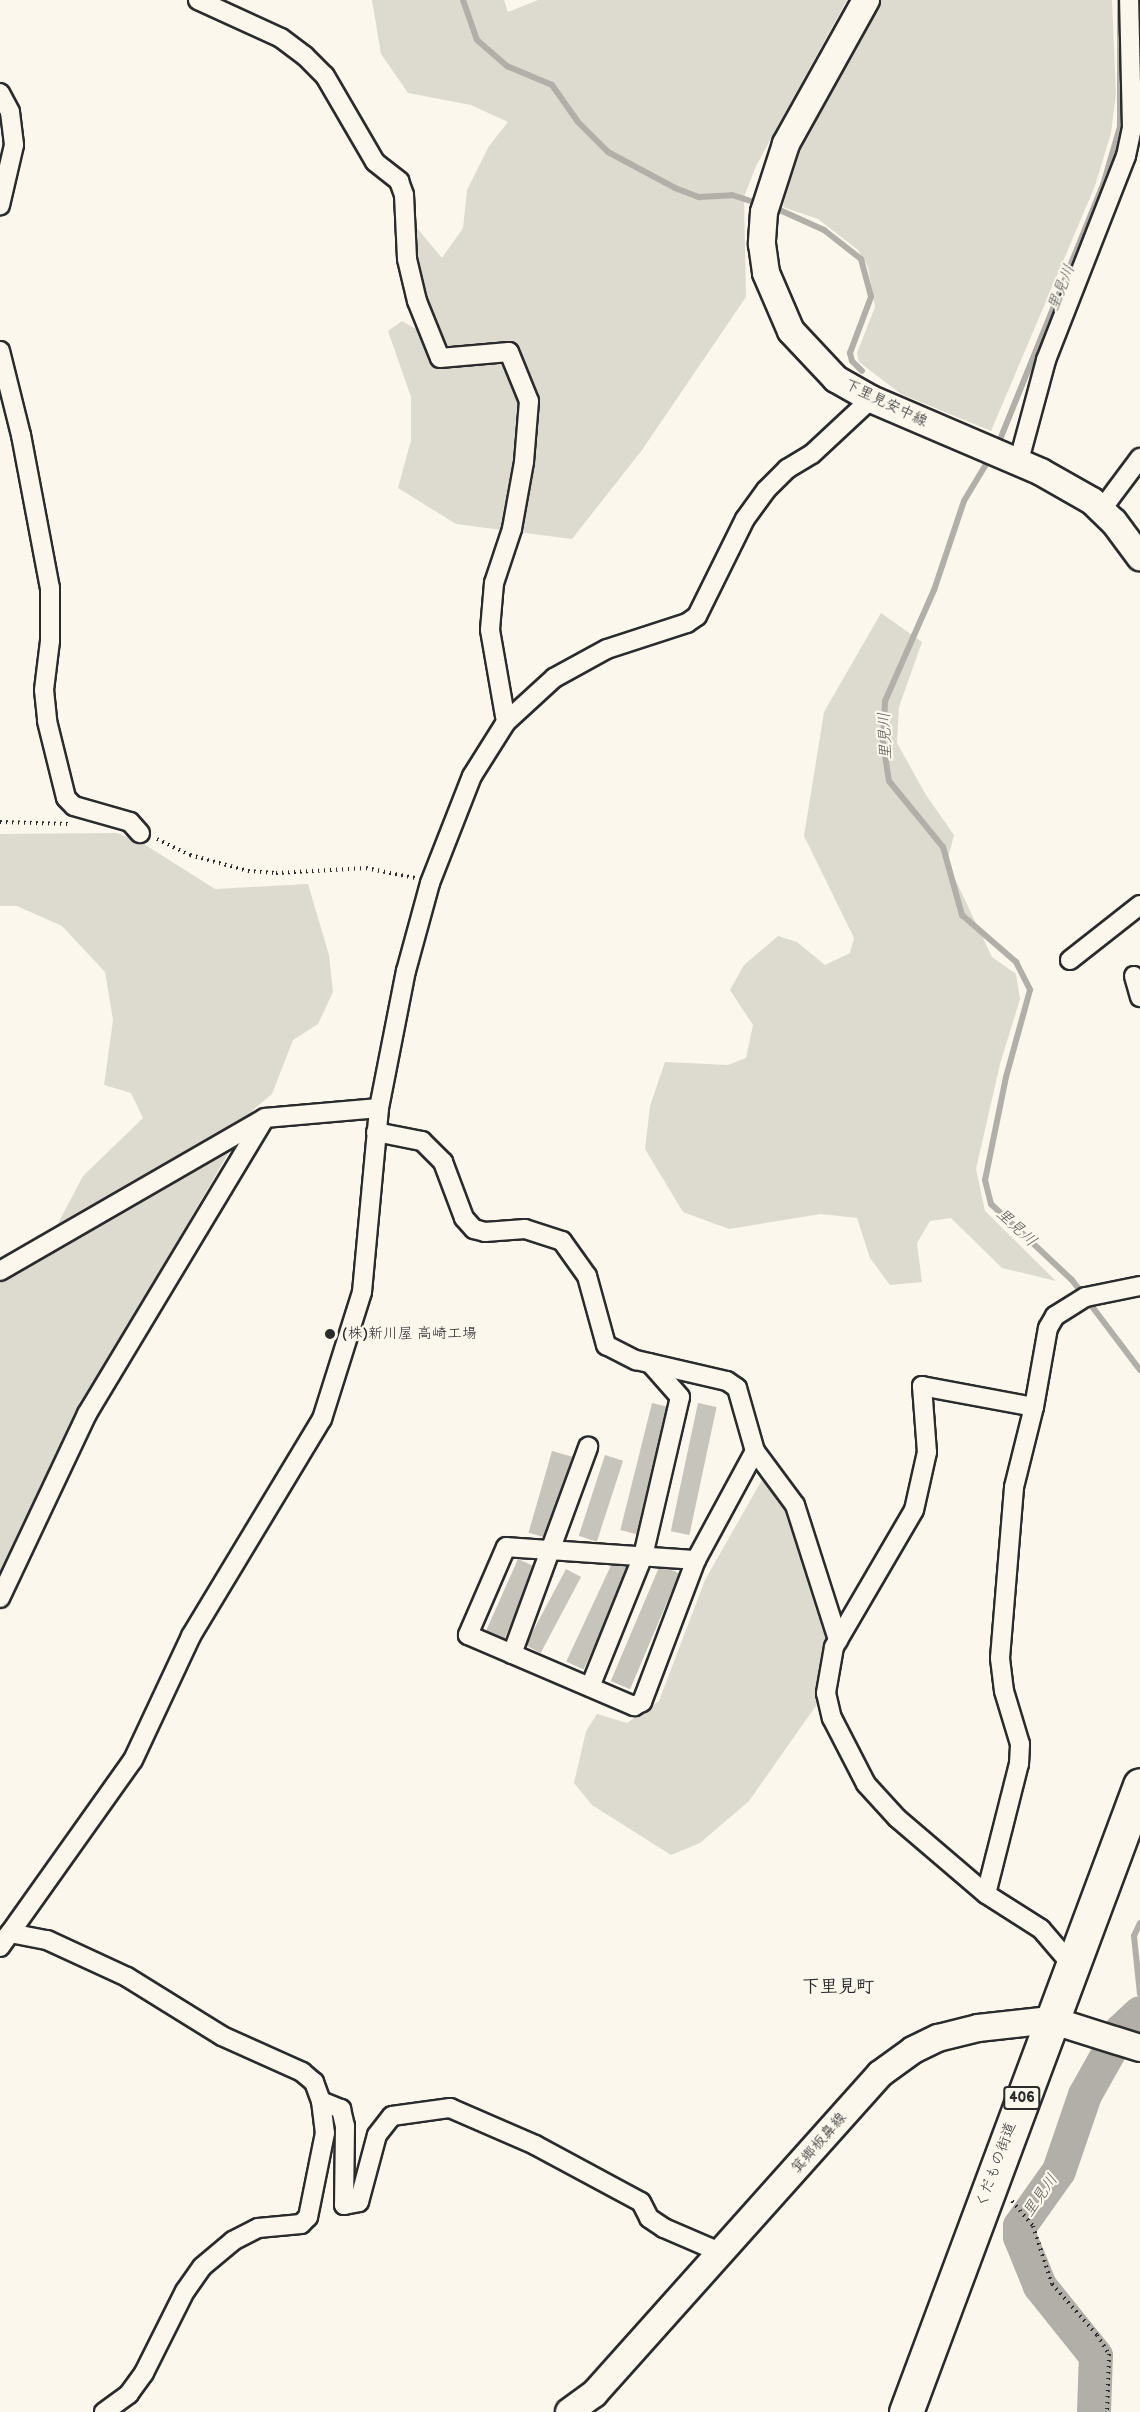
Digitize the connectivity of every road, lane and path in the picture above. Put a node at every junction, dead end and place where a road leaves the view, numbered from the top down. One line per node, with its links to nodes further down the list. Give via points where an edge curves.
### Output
1 (198, 0): 12 (street, via 281,38 305,56 325,76 375,162 399,181 404,195 407,258 417,301 440,358 509,352 529,401 524,462 512,529 494,583 490,630)
2 (866, 0): 7 (main road, 下里見安中線, via 786,144 764,212 762,244 766,273 791,332 836,379)
3 (1130, 0): 9 (street, via 1132,129 1126,156 1046,360)
4 (0, 93): 5 (street, via 10,112 14,145)
5 (0, 205)
6 (0, 351): 15 (street, via 21,435 50,588 50,641 44,690 47,721 66,798 74,806 130,822)
7 (870, 399): 9 (main road, 下里見安中線); 12 (street, via 812,454 787,469 766,490 746,519 697,616 578,662)
8 (1140, 458): 10 (street)
9 (1014, 462): 10 (main road, 下里見安中線, via 1068,486)
10 (1102, 510): 11 (main road, 下里見安中線)
11 (1140, 557)
12 (506, 722): 16 (street, via 471,776)
13 (0, 822): 14 (path)
14 (75, 823)
15 (140, 833): 16 (path, via 190,855 248,871 366,868 391,870)
16 (430, 883): 21 (street, via 406,971)
17 (1140, 905): 18 (street)
18 (1070, 960)
19 (1134, 976): 20 (street)
20 (1140, 997)
21 (379, 1108): 22 (street); 23 (street)
22 (265, 1118): 24 (street); 33 (street, via 87,1414)
23 (376, 1132): 26 (street, via 422,1142 443,1162 464,1218 474,1229 525,1229 562,1241 587,1276 606,1345); 39 (street, via 362,1292 322,1419 191,1636 133,1760)
24 (0, 1271)
25 (1140, 1286): 27 (street, via 1101,1291 1055,1316 1048,1328)
26 (650, 1363): 29 (street, via 727,1381 737,1388); 31 (street, via 680,1398)
27 (1035, 1407): 34 (street, via 922,1386 927,1452 914,1510); 38 (street, via 1014,1487 1000,1658 1004,1691 1020,1744 1019,1764)
28 (588, 1447): 30 (street)
29 (755, 1451): 32 (street); 34 (street, via 795,1505)
30 (553, 1550): 31 (street); 35 (street); 35 (street, via 506,1547 468,1635)
31 (643, 1556): 32 (street); 36 (street)
32 (696, 1560): 36 (street, via 642,1702 634,1706)
33 (0, 1598)
34 (838, 1640): 38 (street, via 827,1672 826,1693 832,1718 866,1784 897,1818)
35 (512, 1654): 36 (street)
36 (590, 1687)
37 (1140, 1785): 40 (highway, くだもの街道 / 406)
38 (986, 1894): 40 (street, via 1041,1929)
39 (4, 1941): 43 (street, via 47,1940 127,1977 222,2036 302,2072 314,2082)
40 (1071, 1964): 41 (highway, くだもの街道 / 406)
41 (1051, 2020): 42 (main road, 箕郷板鼻線); 45 (main road, 箕郷板鼻線, via 978,2028 938,2038 880,2074); 48 (highway, くだもの街道 / 406)
42 (1138, 2047)
43 (321, 2101): 45 (street, via 341,2109 345,2126 344,2205 359,2202 377,2135 392,2116 450,2108 535,2145 641,2202 649,2218 664,2228); 46 (street, via 325,2133 308,2217 301,2224 258,2228 233,2241 202,2267 185,2291 144,2373 129,2394)
44 (1019, 2209): 49 (path, via 1033,2226 1052,2284 1108,2354)
45 (722, 2253): 47 (main road, 箕郷板鼻線, via 594,2394)
46 (104, 2412)
47 (569, 2412)
48 (906, 2412)
49 (1107, 2412)

